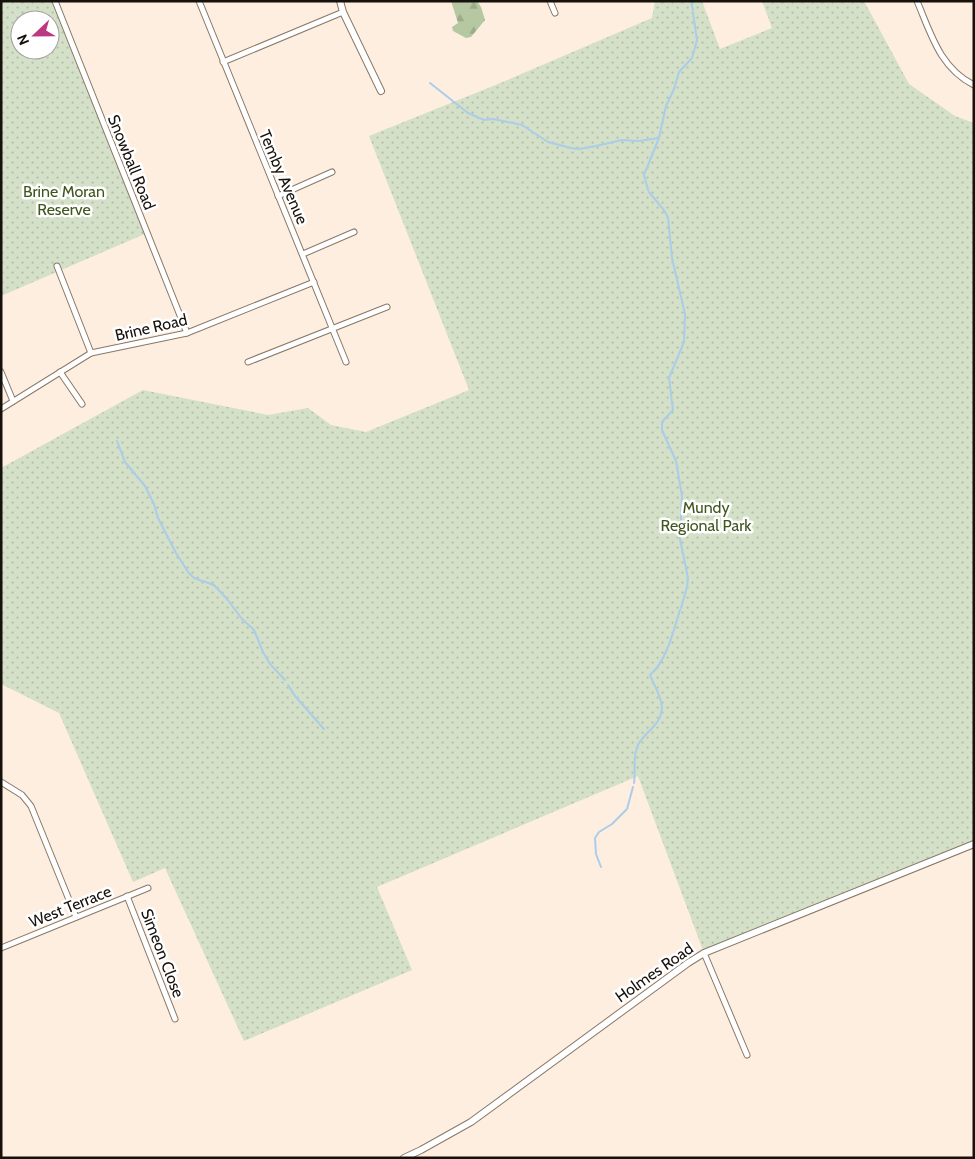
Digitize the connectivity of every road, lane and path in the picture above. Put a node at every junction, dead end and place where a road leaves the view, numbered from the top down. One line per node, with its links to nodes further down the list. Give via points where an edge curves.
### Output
1 (55, 1): 19 (street, Snowball Road)
2 (199, 1): 8 (street, Temby Avenue)
3 (340, 1): 6 (street)
4 (550, 1): 7 (street)
5 (917, 1): 9 (street, via 946,63 959,77)
6 (343, 12): 8 (street); 10 (street)
7 (555, 14)
8 (223, 62): 12 (street, Temby Avenue)
9 (974, 85)
10 (381, 91)
11 (332, 172): 12 (street)
12 (278, 196): 14 (street, Temby Avenue)
13 (354, 232): 14 (street)
14 (303, 254): 16 (street, Temby Avenue)
15 (57, 266): 20 (street)
16 (314, 282): 18 (street, Temby Avenue); 19 (street, Brine Road)
17 (387, 307): 18 (street)
18 (333, 328): 21 (street); 22 (street, Temby Avenue)
19 (187, 333): 20 (street, Brine Road)
20 (91, 353): 24 (street, Brine Road)
21 (248, 362)
22 (346, 362)
23 (1, 372): 25 (street)
24 (60, 372): 25 (street, Brine Road); 26 (street)
25 (13, 401): 27 (street, Brine Road)
26 (82, 404)
27 (1, 409)
28 (1, 782): 32 (street, via 22,795 31,806)
29 (974, 844): 34 (street, Holmes Road)
30 (148, 888): 31 (street, West Terrace)
31 (127, 896): 32 (street, West Terrace); 35 (street, Simeon Close)
32 (76, 917): 33 (street, West Terrace)
33 (1, 948)
34 (704, 953): 36 (street); 37 (street, Holmes Road, via 470,1122)
35 (175, 1019)
36 (746, 1055)
37 (404, 1158)

